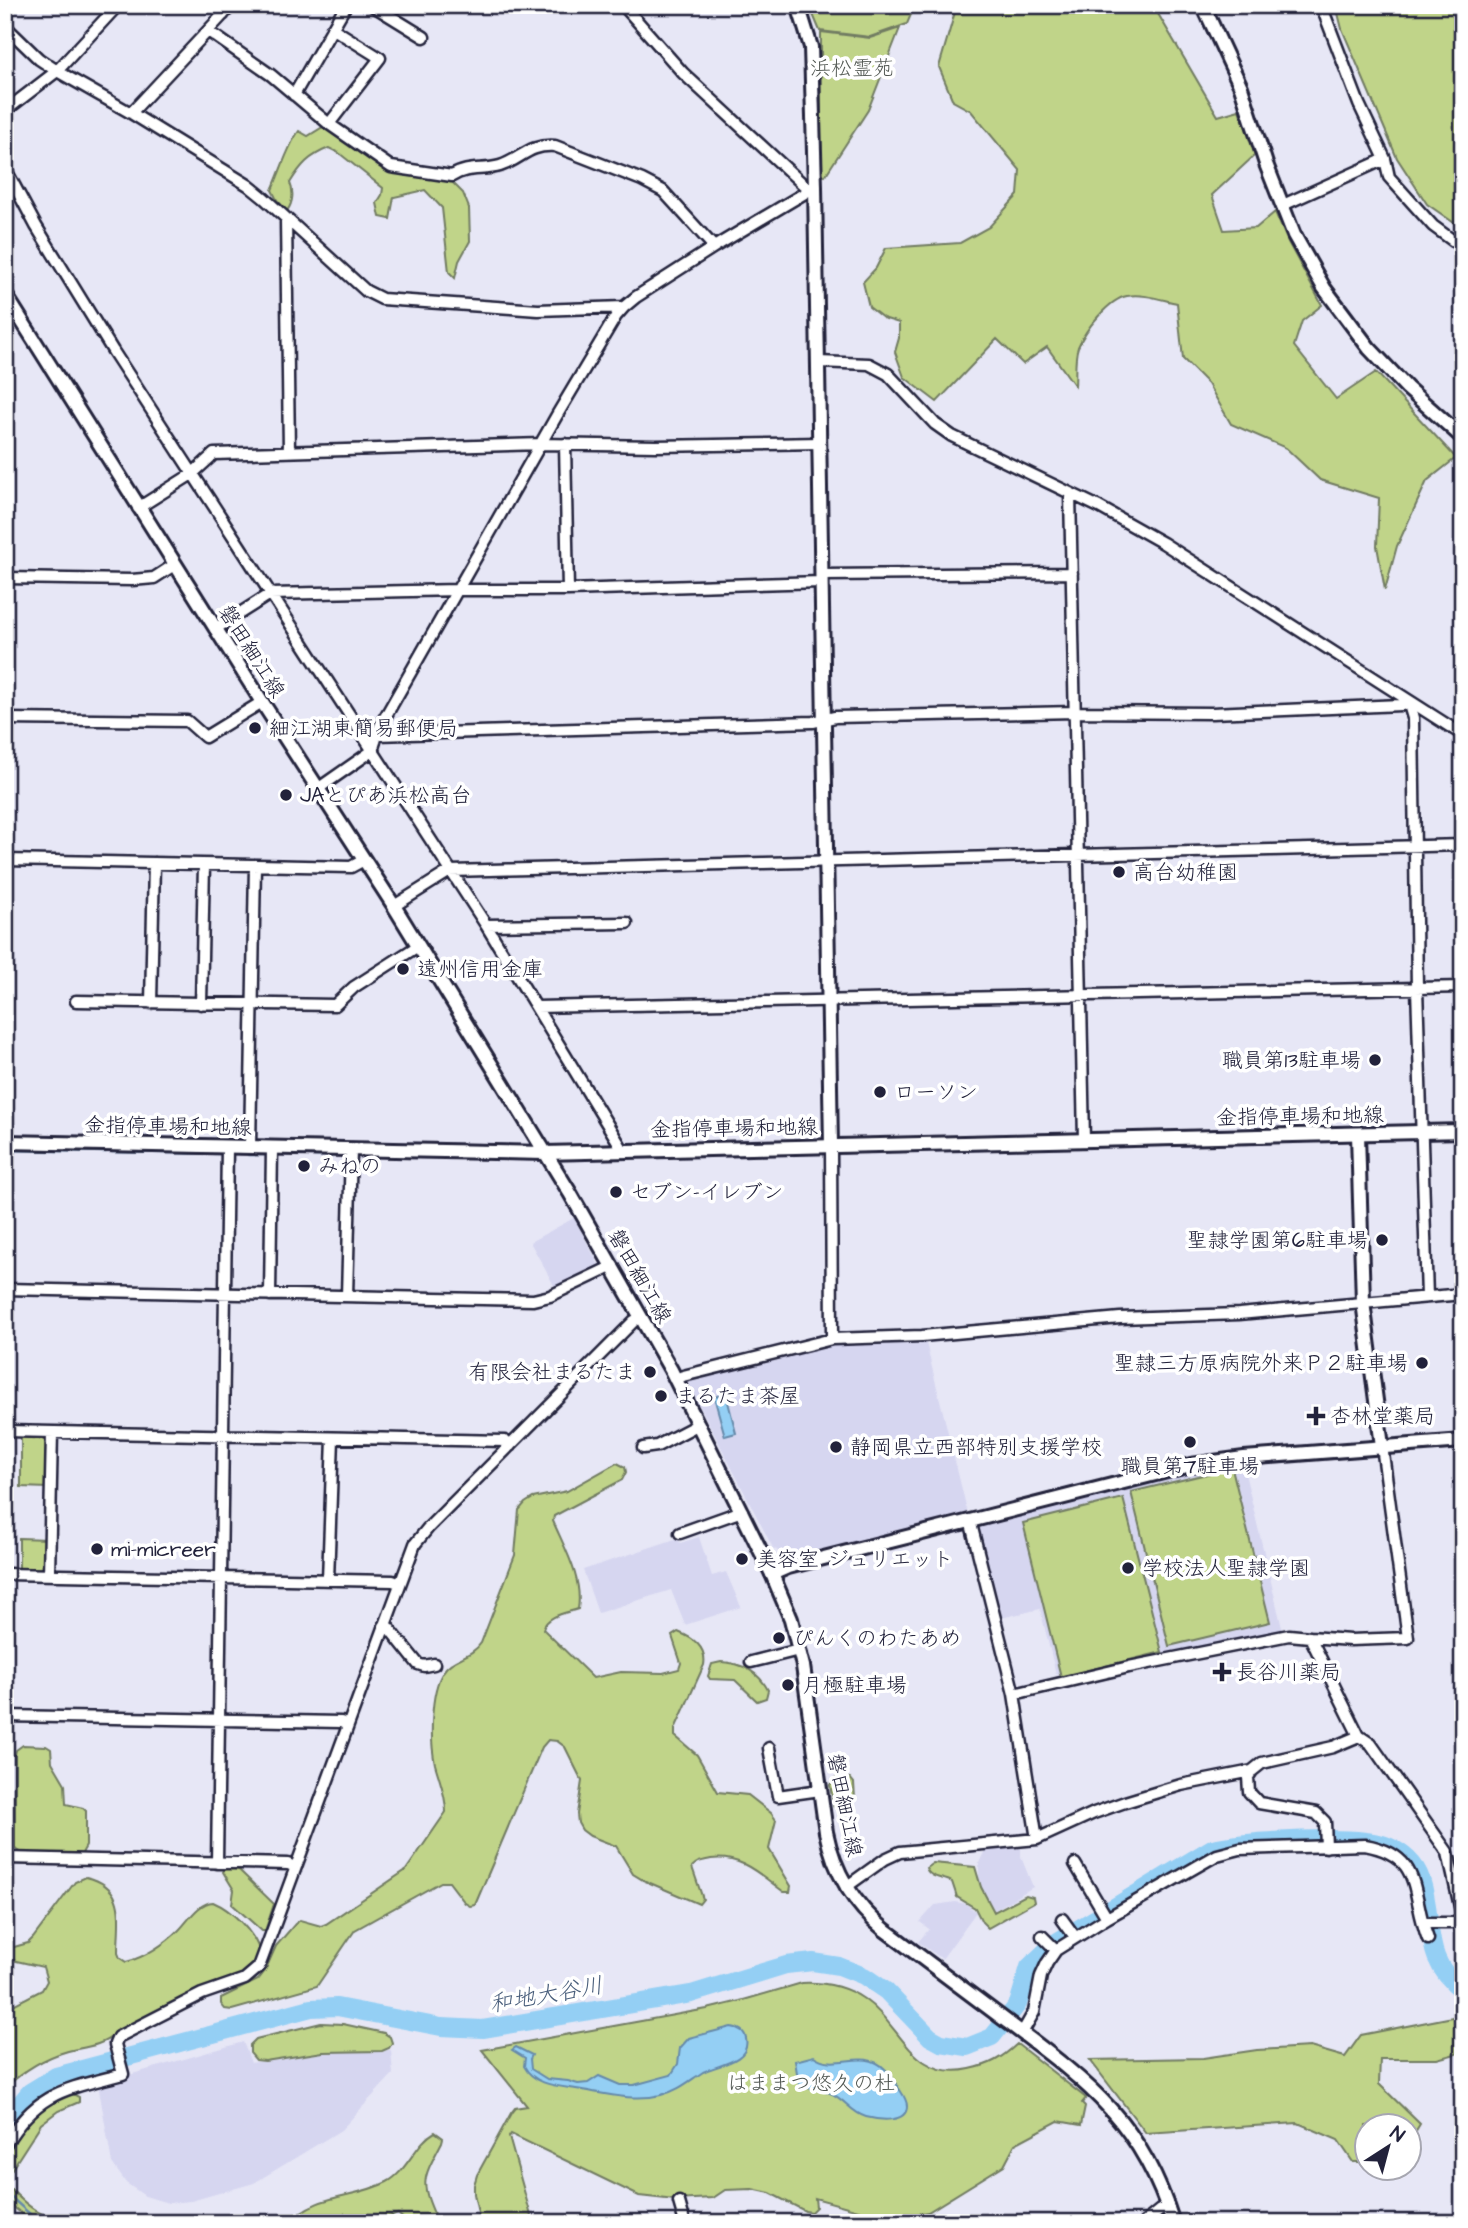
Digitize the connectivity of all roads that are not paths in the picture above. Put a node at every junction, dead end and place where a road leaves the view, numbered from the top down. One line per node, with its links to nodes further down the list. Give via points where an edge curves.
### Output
1 (118, 5): 15 (street)
2 (215, 5): 10 (street)
3 (232, 5): 10 (street)
4 (346, 5): 12 (street)
5 (372, 5): 14 (street)
6 (624, 5): 22 (street, via 682,73 806,187)
7 (798, 5): 22 (main road, via 811,47)
8 (1203, 5): 23 (main road, via 1241,88)
9 (1321, 5): 20 (street)
10 (223, 15): 13 (street)
11 (5, 26): 15 (street)
12 (332, 29): 16 (street); 19 (street, via 380,58)
13 (208, 31): 16 (street); 18 (street)
14 (424, 37)
15 (57, 71): 17 (street); 18 (street)
16 (294, 95): 19 (street)
17 (5, 111)
18 (131, 113): 24 (street, via 248,186)
19 (328, 124): 25 (street, via 391,166 452,176 460,170 499,166 540,145 555,146 663,191)
20 (1385, 159): 23 (street); 26 (street, via 1390,177 1433,226)
21 (5, 167): 35 (street, via 49,246)
22 (815, 187): 25 (street); 29 (main road)
23 (1283, 205): 30 (main road, via 1324,288 1369,348)
24 (286, 219): 28 (street, via 382,299 538,310); 34 (street)
25 (714, 247): 28 (street)
26 (1463, 248)
27 (5, 294): 37 (main road, 磐田細江線)
28 (624, 307): 32 (street)
29 (818, 362): 31 (main road); 36 (street, via 869,364 888,374 952,436)
30 (1463, 438)
31 (820, 443): 33 (street); 41 (main road)
32 (541, 444): 33 (street); 34 (street); 42 (street)
33 (565, 444): 43 (street)
34 (289, 452): 35 (street, via 214,454)
35 (192, 474): 37 (street); 44 (street)
36 (1070, 494): 39 (street); 47 (street, via 1163,543)
37 (138, 508): 38 (main road, 磐田細江線)
38 (174, 565): 40 (street, via 154,578 132,580); 45 (main road, 磐田細江線)
39 (1072, 573): 41 (street); 48 (street)
40 (5, 578)
41 (822, 579): 43 (street); 50 (main road)
42 (458, 590): 43 (street); 44 (street); 51 (street)
43 (568, 590)
44 (270, 594): 45 (street); 53 (street)
45 (215, 629): 46 (main road, 磐田細江線)
46 (262, 702): 49 (street, via 205,737 187,722); 54 (main road, 磐田細江線)
47 (1412, 703): 48 (street, via 1212,713); 52 (street); 56 (street)
48 (1075, 712): 50 (street); 57 (street)
49 (5, 719)
50 (824, 721): 51 (street); 61 (main road)
51 (377, 735): 53 (street)
52 (1463, 735)
53 (372, 751): 54 (street); 64 (street)
54 (318, 788): 59 (main road, 磐田細江線)
55 (1463, 845): 56 (street)
56 (1415, 847): 57 (street); 70 (street)
57 (1078, 855): 61 (street); 71 (street)
58 (5, 860): 60 (street)
59 (364, 860): 63 (street, via 351,867); 65 (main road, 磐田細江線)
60 (154, 863): 62 (street); 74 (street)
61 (827, 863): 64 (street); 73 (main road)
62 (204, 865): 63 (street); 75 (street)
63 (255, 865): 76 (street)
64 (450, 871): 65 (street); 67 (street)
65 (394, 906): 68 (main road, 磐田細江線)
66 (627, 923): 67 (street)
67 (486, 925): 77 (street)
68 (418, 947): 76 (street, via 354,987 335,1005); 89 (main road, 磐田細江線)
69 (1463, 987): 70 (street)
70 (1417, 988): 71 (street); 79 (street)
71 (1080, 996): 73 (street); 81 (street)
72 (76, 1001): 74 (street)
73 (829, 1001): 77 (street); 83 (main road)
74 (150, 1003): 75 (street)
75 (201, 1004): 76 (street)
76 (253, 1005): 85 (street)
77 (536, 1007): 88 (street)
78 (1463, 1131): 79 (main road, 金指停車場和地線)
79 (1422, 1132): 80 (main road, 金指停車場和地線); 96 (street)
80 (1358, 1134): 81 (main road, 金指停車場和地線); 97 (main road)
81 (1084, 1140): 83 (main road, 金指停車場和地線)
82 (5, 1142): 84 (main road, 金指停車場和地線)
83 (831, 1146): 88 (main road, 金指停車場和地線); 99 (street)
84 (228, 1147): 85 (main road, 金指停車場和地線); 92 (street)
85 (250, 1147): 86 (main road, 金指停車場和地線)
86 (272, 1148): 87 (main road, 金指停車場和地線); 94 (street)
87 (351, 1149): 89 (main road, 金指停車場和地線); 95 (street)
88 (623, 1150): 89 (main road, 金指停車場和地線)
89 (545, 1153): 90 (main road, 磐田細江線)
90 (613, 1266): 95 (street, via 538,1300); 98 (main road, 磐田細江線)
91 (5, 1289): 92 (street)
92 (226, 1294): 94 (street); 104 (street)
93 (1463, 1294): 96 (street)
94 (270, 1295): 95 (street)
95 (348, 1296)
96 (1427, 1297): 97 (street)
97 (1363, 1302): 99 (street); 108 (main road)
98 (641, 1317): 100 (main road, 磐田細江線); 107 (street)
99 (832, 1339): 100 (street)
100 (675, 1380): 101 (main road, 磐田細江線)
101 (699, 1424): 109 (street, via 657,1446); 110 (main road, 磐田細江線)
102 (5, 1431): 103 (street)
103 (52, 1432): 104 (street); 115 (street)
104 (224, 1436): 105 (street); 116 (street)
105 (333, 1438): 107 (street, via 505,1441); 117 (street)
106 (1463, 1441): 108 (main road)
107 (510, 1446): 118 (street, via 421,1535)
108 (1382, 1446): 111 (main road, via 1191,1465); 120 (street, via 1408,1638)
109 (643, 1448)
110 (741, 1511): 112 (street); 114 (main road, 磐田細江線)
111 (970, 1520): 114 (main road); 124 (street)
112 (680, 1533)
113 (5, 1574): 115 (street)
114 (772, 1574): 121 (main road, 磐田細江線)
115 (49, 1575): 116 (street)
116 (221, 1578): 117 (street); 126 (street)
117 (328, 1580): 118 (street)
118 (400, 1584): 119 (street)
119 (384, 1626): 123 (street, via 418,1664); 127 (street)
120 (1310, 1637): 124 (street, via 1289,1635); 128 (street)
121 (799, 1650): 122 (street); 131 (main road, 磐田細江線)
122 (751, 1662)
123 (434, 1664)
124 (1014, 1694): 132 (street)
125 (5, 1716): 126 (street)
126 (219, 1720): 127 (street); 135 (street)
127 (347, 1725): 137 (street)
128 (1359, 1735): 130 (street, via 1333,1747 1262,1763); 141 (street, via 1371,1744 1447,1853)
129 (769, 1748): 131 (street, via 778,1796)
130 (1252, 1771): 132 (street, via 1181,1785 1094,1813); 133 (street, via 1249,1792 1259,1803 1316,1814 1325,1822)
131 (820, 1790): 138 (main road, 磐田細江線, via 828,1845)
132 (1037, 1839): 138 (street, via 900,1852)
133 (1326, 1845): 139 (street, via 1217,1854); 142 (street, via 1365,1845 1401,1858 1411,1875)
134 (5, 1858): 135 (street)
135 (217, 1863): 137 (street)
136 (1075, 1864): 139 (street)
137 (295, 1867): 148 (street, via 263,1959 253,1974 202,1994 118,2038 115,2042 123,2074 50,2096 29,2112)
138 (846, 1887): 147 (main road, 磐田細江線, via 875,1922)
139 (1106, 1918): 144 (street)
140 (1062, 1919): 144 (street)
141 (1463, 1921): 142 (street)
142 (1423, 1923): 145 (street)
143 (1042, 1936): 146 (street)
144 (1075, 1937): 146 (street)
145 (1428, 1939)
146 (1056, 1951): 147 (street, via 1041,1976 1034,2012)
147 (1018, 2030): 150 (main road, 磐田細江線, via 1086,2082 1109,2106 1147,2160)
148 (5, 2145)
149 (679, 2202): 151 (street)
150 (1168, 2208): 152 (street); 153 (main road, 磐田細江線)
151 (685, 2223)
152 (1144, 2223)
153 (1173, 2223)

